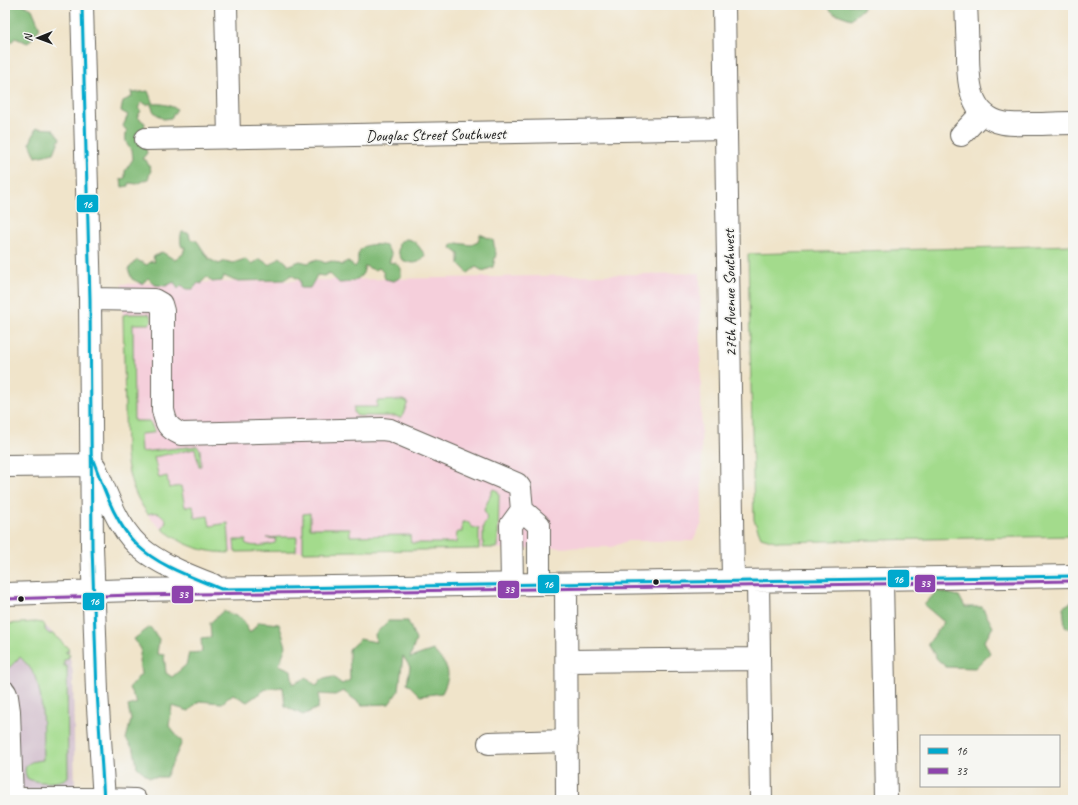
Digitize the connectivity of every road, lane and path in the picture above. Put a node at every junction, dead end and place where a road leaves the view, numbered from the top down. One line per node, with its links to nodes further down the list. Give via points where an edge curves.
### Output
1 (82, 5): 11 (street)
2 (226, 5): 9 (street)
3 (724, 5): 7 (street, 27th Avenue Southwest)
4 (966, 5): 5 (street, via 968,80)
5 (982, 113): 6 (street, via 1002,123); 8 (street)
6 (1073, 123)
7 (726, 128): 9 (street, Douglas Street Southwest); 17 (street, 27th Avenue Southwest)
8 (961, 135)
9 (229, 138): 10 (street, Douglas Street Southwest)
10 (146, 140)
11 (90, 299): 12 (street); 14 (street, via 154,300 161,304 163,410 166,422 172,430 181,434 390,430 517,484 520,488)
12 (91, 460): 13 (street); 22 (street, via 118,519 138,546 166,565); 23 (street)
13 (5, 466)
14 (522, 510): 19 (street, via 511,525); 20 (street, via 539,525)
15 (1073, 576): 16 (street)
16 (882, 579): 18 (street); 34 (street)
17 (733, 581): 18 (street); 21 (street)
18 (758, 581): 25 (street)
19 (512, 584): 20 (street); 22 (street)
20 (540, 584): 21 (street)
21 (566, 584): 26 (street)
22 (222, 589): 23 (street)
23 (94, 591): 24 (street); 30 (street)
24 (5, 594)
25 (759, 659): 26 (street); 33 (street)
26 (567, 661): 28 (street)
27 (5, 692): 30 (street, via 9,711 12,799)
28 (567, 741): 29 (street); 32 (street)
29 (489, 742)
30 (104, 799): 31 (street)
31 (135, 800)
32 (567, 800)
33 (761, 800)
34 (886, 800)

